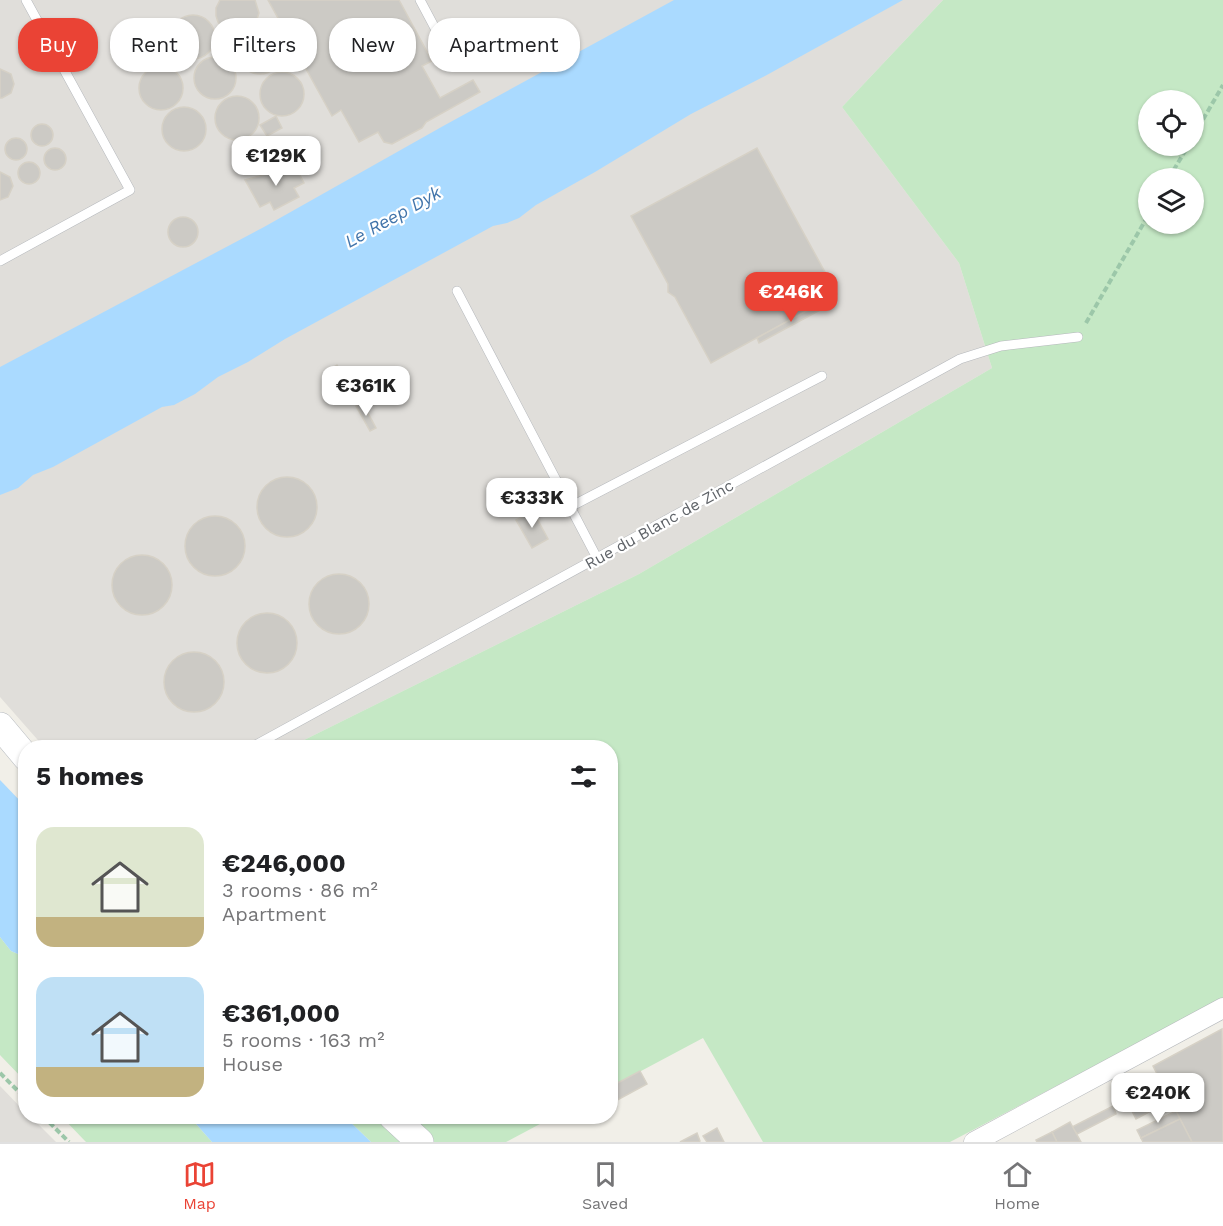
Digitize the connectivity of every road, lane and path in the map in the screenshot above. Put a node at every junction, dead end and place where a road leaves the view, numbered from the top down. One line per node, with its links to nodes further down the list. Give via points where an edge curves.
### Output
1 (26, 0): 7 (lane, via 130,190)
2 (420, 0): 3 (lane)
3 (430, 18)
4 (1223, 85): 5 (path)
5 (1204, 118)
6 (1138, 233): 9 (path)
7 (0, 261)
8 (457, 291): 11 (lane)
9 (1078, 337): 12 (lane, Rue du Blanc de Zinc, via 1001,346 960,359)
10 (822, 376): 11 (lane)
11 (570, 507): 12 (lane)
12 (597, 558): 14 (lane, Rue du Blanc de Zinc)
13 (0, 726): 15 (main road)
14 (265, 740)
15 (18, 747)
16 (1223, 1008): 23 (street)
17 (0, 1073): 18 (path)
18 (18, 1091)
19 (51, 1124): 21 (path)
20 (401, 1124): 22 (main road)
21 (69, 1142)
22 (420, 1142)
23 (974, 1142)

